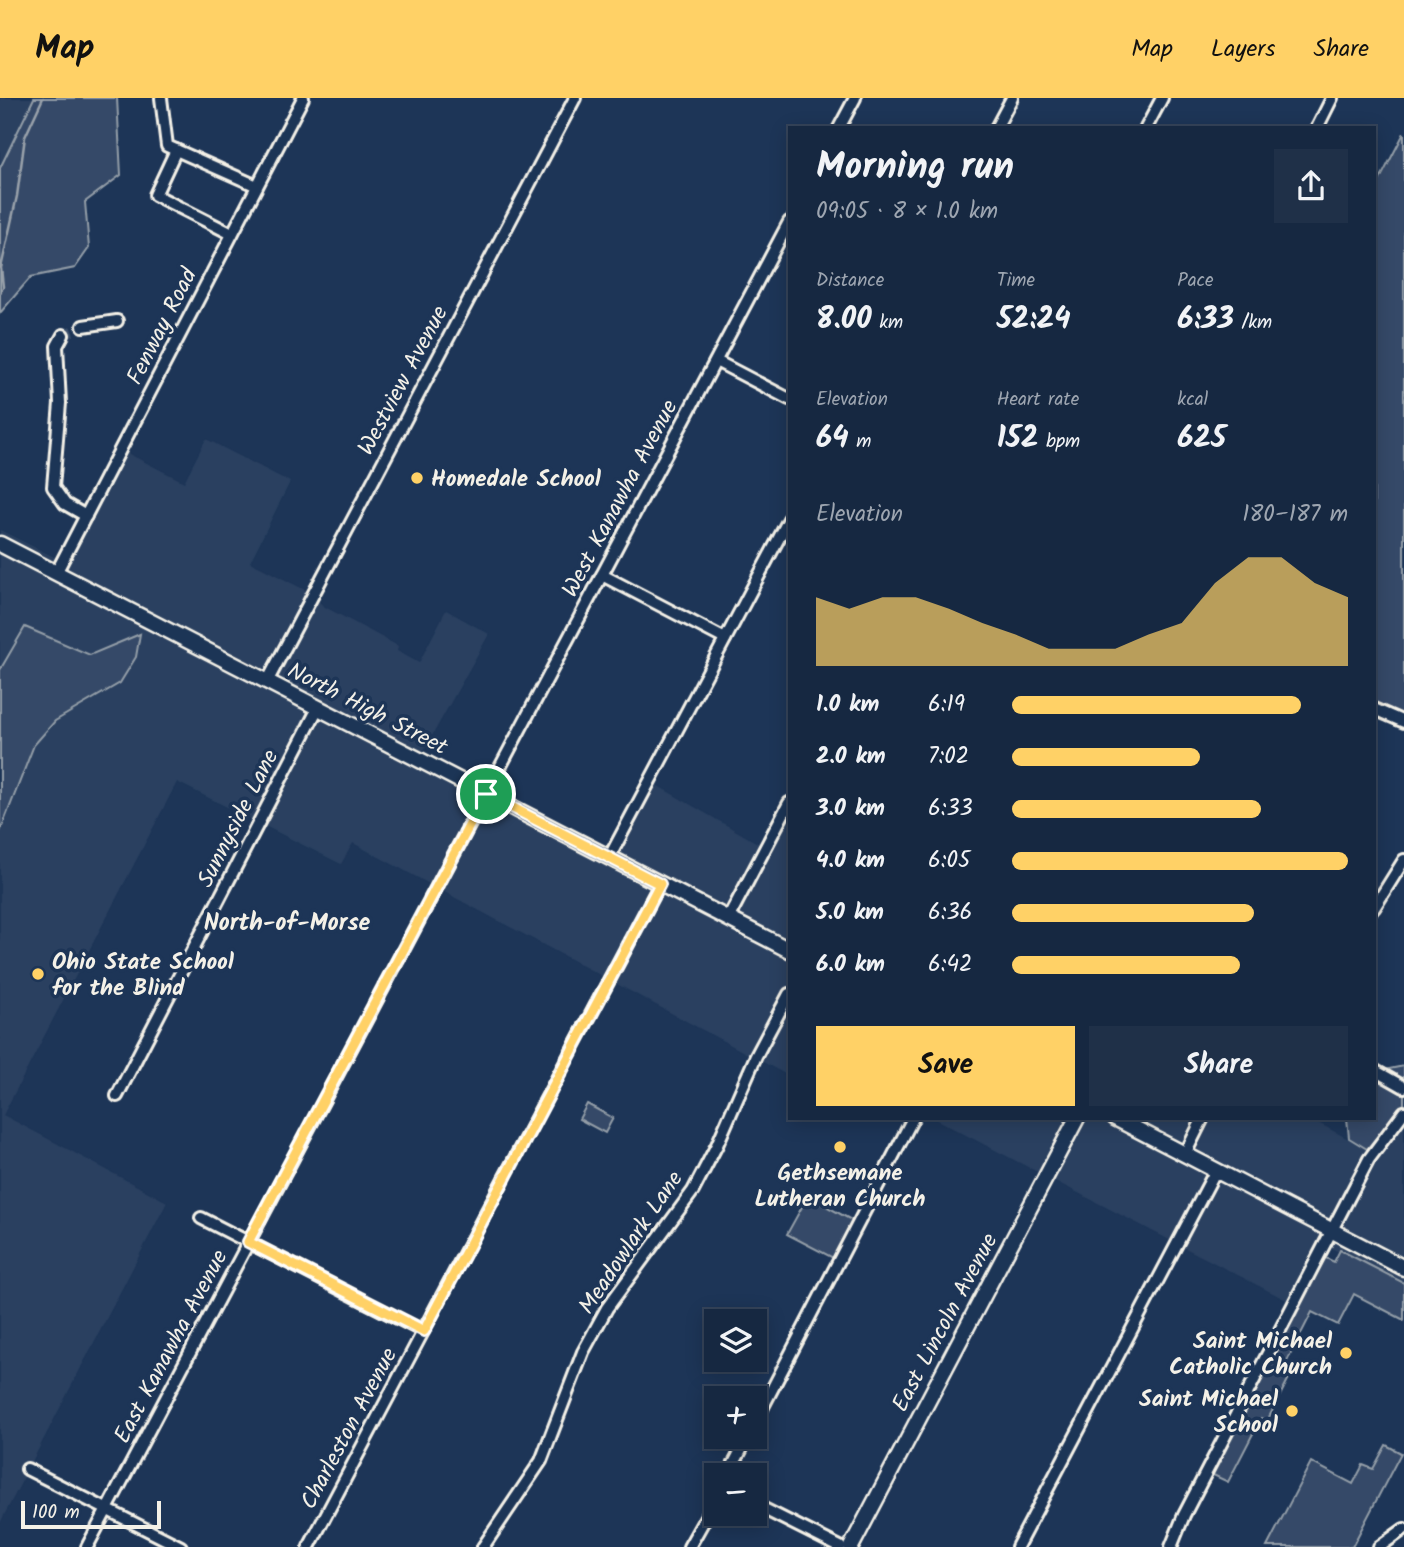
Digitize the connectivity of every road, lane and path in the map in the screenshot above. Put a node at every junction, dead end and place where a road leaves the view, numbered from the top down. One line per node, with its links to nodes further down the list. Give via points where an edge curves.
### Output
1 (161, 98): 12 (street, via 167,146)
2 (303, 98): 13 (street, Fenway Road)
3 (575, 98): 27 (street, Westview Avenue)
4 (855, 98): 8 (street)
5 (1012, 98): 9 (street)
6 (1162, 98): 10 (street)
7 (1332, 98): 11 (street)
8 (840, 126)
9 (997, 126)
10 (1147, 126)
11 (1318, 126)
12 (176, 150): 13 (street); 15 (street, via 155,195)
13 (257, 186): 15 (street, Fenway Road)
14 (788, 224): 19 (street, West Kanawha Avenue)
15 (232, 234): 21 (street, Fenway Road)
16 (117, 321): 17 (street)
17 (83, 326)
18 (64, 335): 21 (street, via 57,346 60,403 53,487 65,504)
19 (716, 361): 20 (street); 25 (street, West Kanawha Avenue)
20 (788, 398)
21 (86, 516): 24 (street, Fenway Road)
22 (788, 521): 26 (street)
23 (0, 544): 24 (main road, North High Street)
24 (56, 573): 27 (main road, North High Street)
25 (602, 575): 26 (street); 31 (street, West Kanawha Avenue)
26 (725, 639): 33 (street)
27 (267, 682): 28 (main road, North High Street)
28 (318, 708): 31 (main road, North High Street); 42 (street, Sunnyside Lane)
29 (1376, 710): 30 (street)
30 (1404, 722)
31 (486, 794): 33 (main road, North High Street); 52 (street, East Kanawha Avenue)
32 (788, 805): 37 (street)
33 (610, 858): 35 (main road, North High Street)
34 (1404, 860): 36 (street)
35 (660, 884): 37 (main road, North High Street); 54 (street, Charleston Avenue)
36 (1376, 905)
37 (728, 919): 38 (main road, North High Street)
38 (788, 949)
39 (788, 996): 64 (street, Meadowlark Lane, via 693,1191 607,1308 583,1352 541,1461)
40 (1376, 1071): 41 (street)
41 (1404, 1087)
42 (117, 1096)
43 (1404, 1112): 51 (street, via 1369,1159)
44 (912, 1120): 55 (street)
45 (1076, 1120): 67 (main road, East Lincoln Avenue)
46 (1119, 1120): 48 (main road)
47 (1202, 1120): 48 (street)
48 (1185, 1154): 49 (main road)
49 (1216, 1171): 51 (main road); 68 (street)
50 (201, 1218): 52 (street)
51 (1331, 1230): 53 (main road); 69 (street)
52 (248, 1242): 54 (street); 57 (street, East Kanawha Avenue)
53 (1404, 1268)
54 (424, 1331): 63 (street, Charleston Avenue)
55 (767, 1399)
56 (27, 1469): 57 (street)
57 (107, 1509): 61 (street, East Kanawha Avenue); 62 (street)
58 (767, 1510): 66 (street)
59 (704, 1520): 65 (street)
60 (1404, 1529): 70 (street)
61 (87, 1547)
62 (181, 1547)
63 (309, 1547)
64 (483, 1547)
65 (689, 1547)
66 (840, 1547)
67 (851, 1547)
68 (1017, 1547)
69 (1171, 1547)
70 (1379, 1547)

